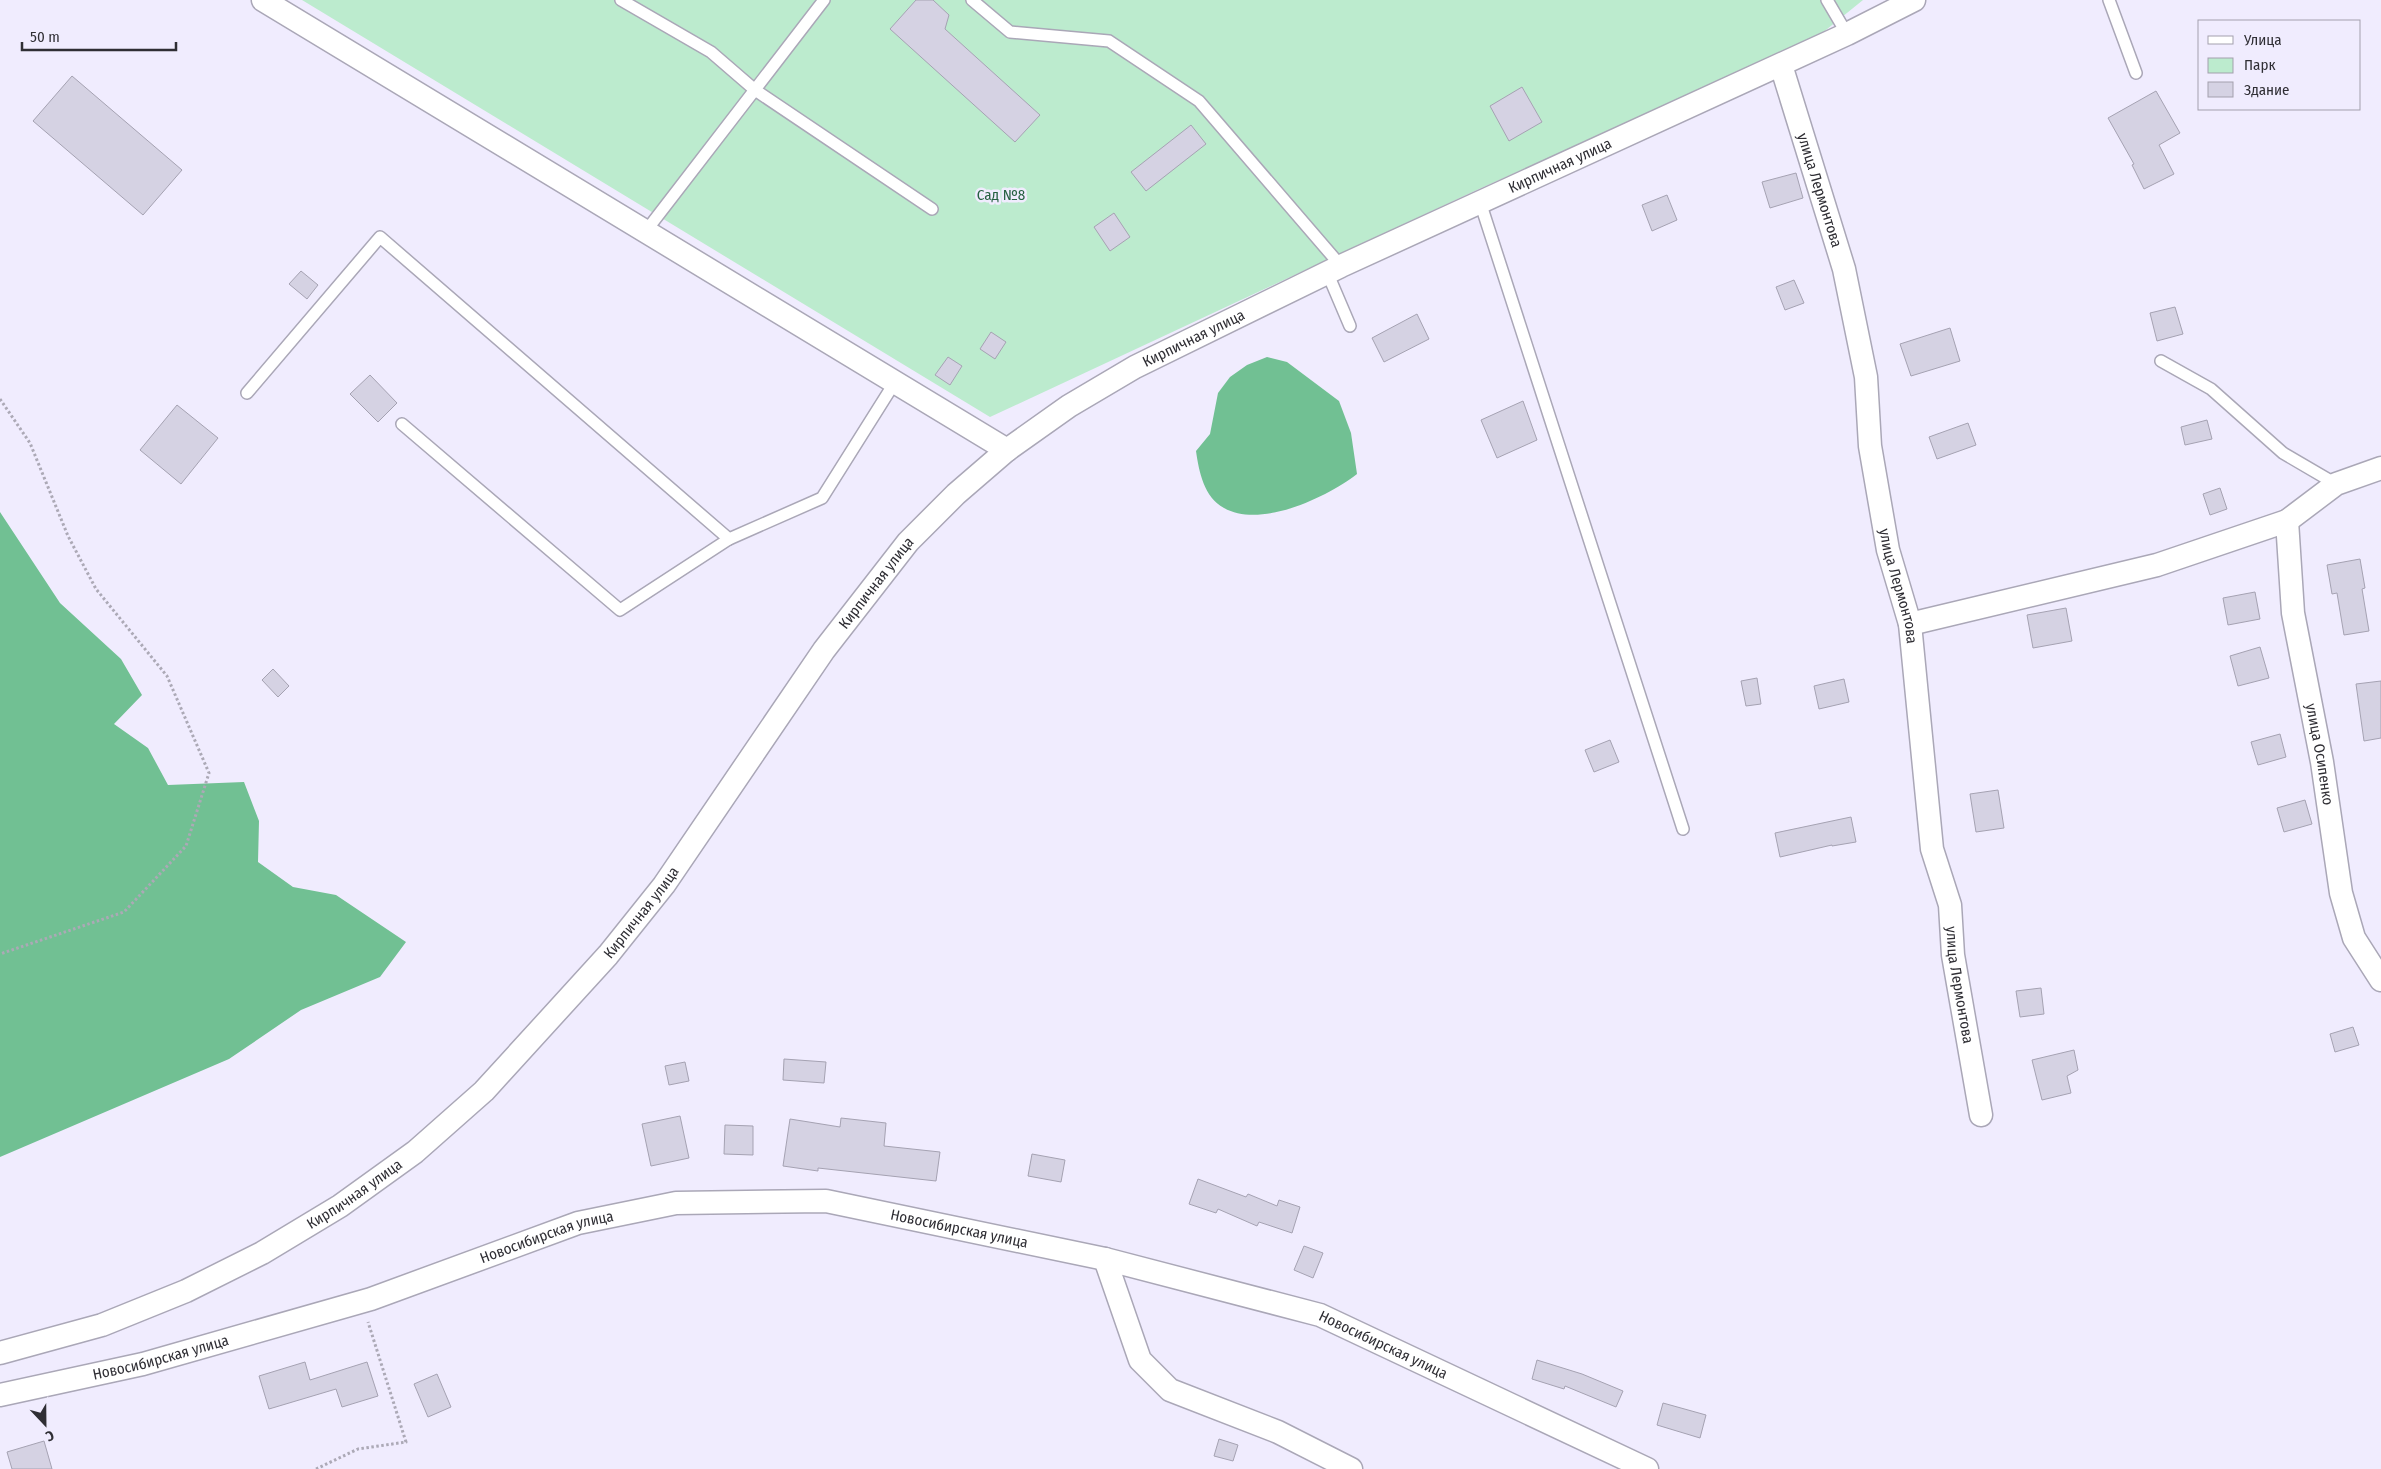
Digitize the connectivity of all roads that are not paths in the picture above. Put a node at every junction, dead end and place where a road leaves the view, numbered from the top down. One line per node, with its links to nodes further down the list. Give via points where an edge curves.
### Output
1 (263, 0): 14 (street)
2 (621, 0): 11 (lane, via 711,52)
3 (824, 0): 11 (lane)
4 (972, 0): 15 (lane, via 1010,32 1109,40 1199,101)
5 (1827, 0): 8 (lane)
6 (1914, 0): 8 (street, Кирпичная улица)
7 (2109, 0): 10 (lane)
8 (1847, 34): 9 (street, Кирпичная улица)
9 (1781, 64): 12 (street, Кирпичная улица); 26 (street, улица Лермонтова, via 1844,269 1866,377 1870,446 1888,550)
10 (2136, 73)
11 (755, 90): 13 (lane); 14 (lane)
12 (1480, 202): 15 (street, Кирпичная улица); 27 (lane)
13 (932, 209)
14 (646, 232): 18 (street)
15 (1334, 269): 16 (lane); 21 (street, Кирпичная улица, via 1135,367 1069,406)
16 (1350, 326)
17 (2161, 361): 23 (lane, via 2211,389 2284,453)
18 (895, 382): 21 (street); 25 (lane, via 822,498)
19 (247, 393): 25 (lane, via 380,237)
20 (402, 424): 25 (lane, via 620,610)
21 (1007, 450): 31 (street, Кирпичная улица, via 908,542 824,650 664,885 608,955 484,1091 415,1152 340,1206 262,1253 186,1291 102,1325)
22 (2381, 468): 23 (street)
23 (2336, 484): 24 (street)
24 (2288, 520): 26 (street, via 2157,565); 28 (street, улица Осипенко, via 2293,613 2322,762 2341,893 2354,938)
25 (729, 538)
26 (1910, 624): 29 (street, улица Лермонтова, via 1932,849 1950,905 1953,955)
27 (1683, 829)
28 (2381, 980)
29 (1981, 1115)
30 (1105, 1259): 32 (street, Новосибирская улица, via 826,1201 676,1203 578,1223 371,1299 143,1364); 33 (street, via 1140,1360 1170,1390 1278,1432); 34 (street, Новосибирская улица, via 1320,1315)
31 (0, 1354)
32 (0, 1395)
33 (1351, 1469)
34 (1647, 1469)

